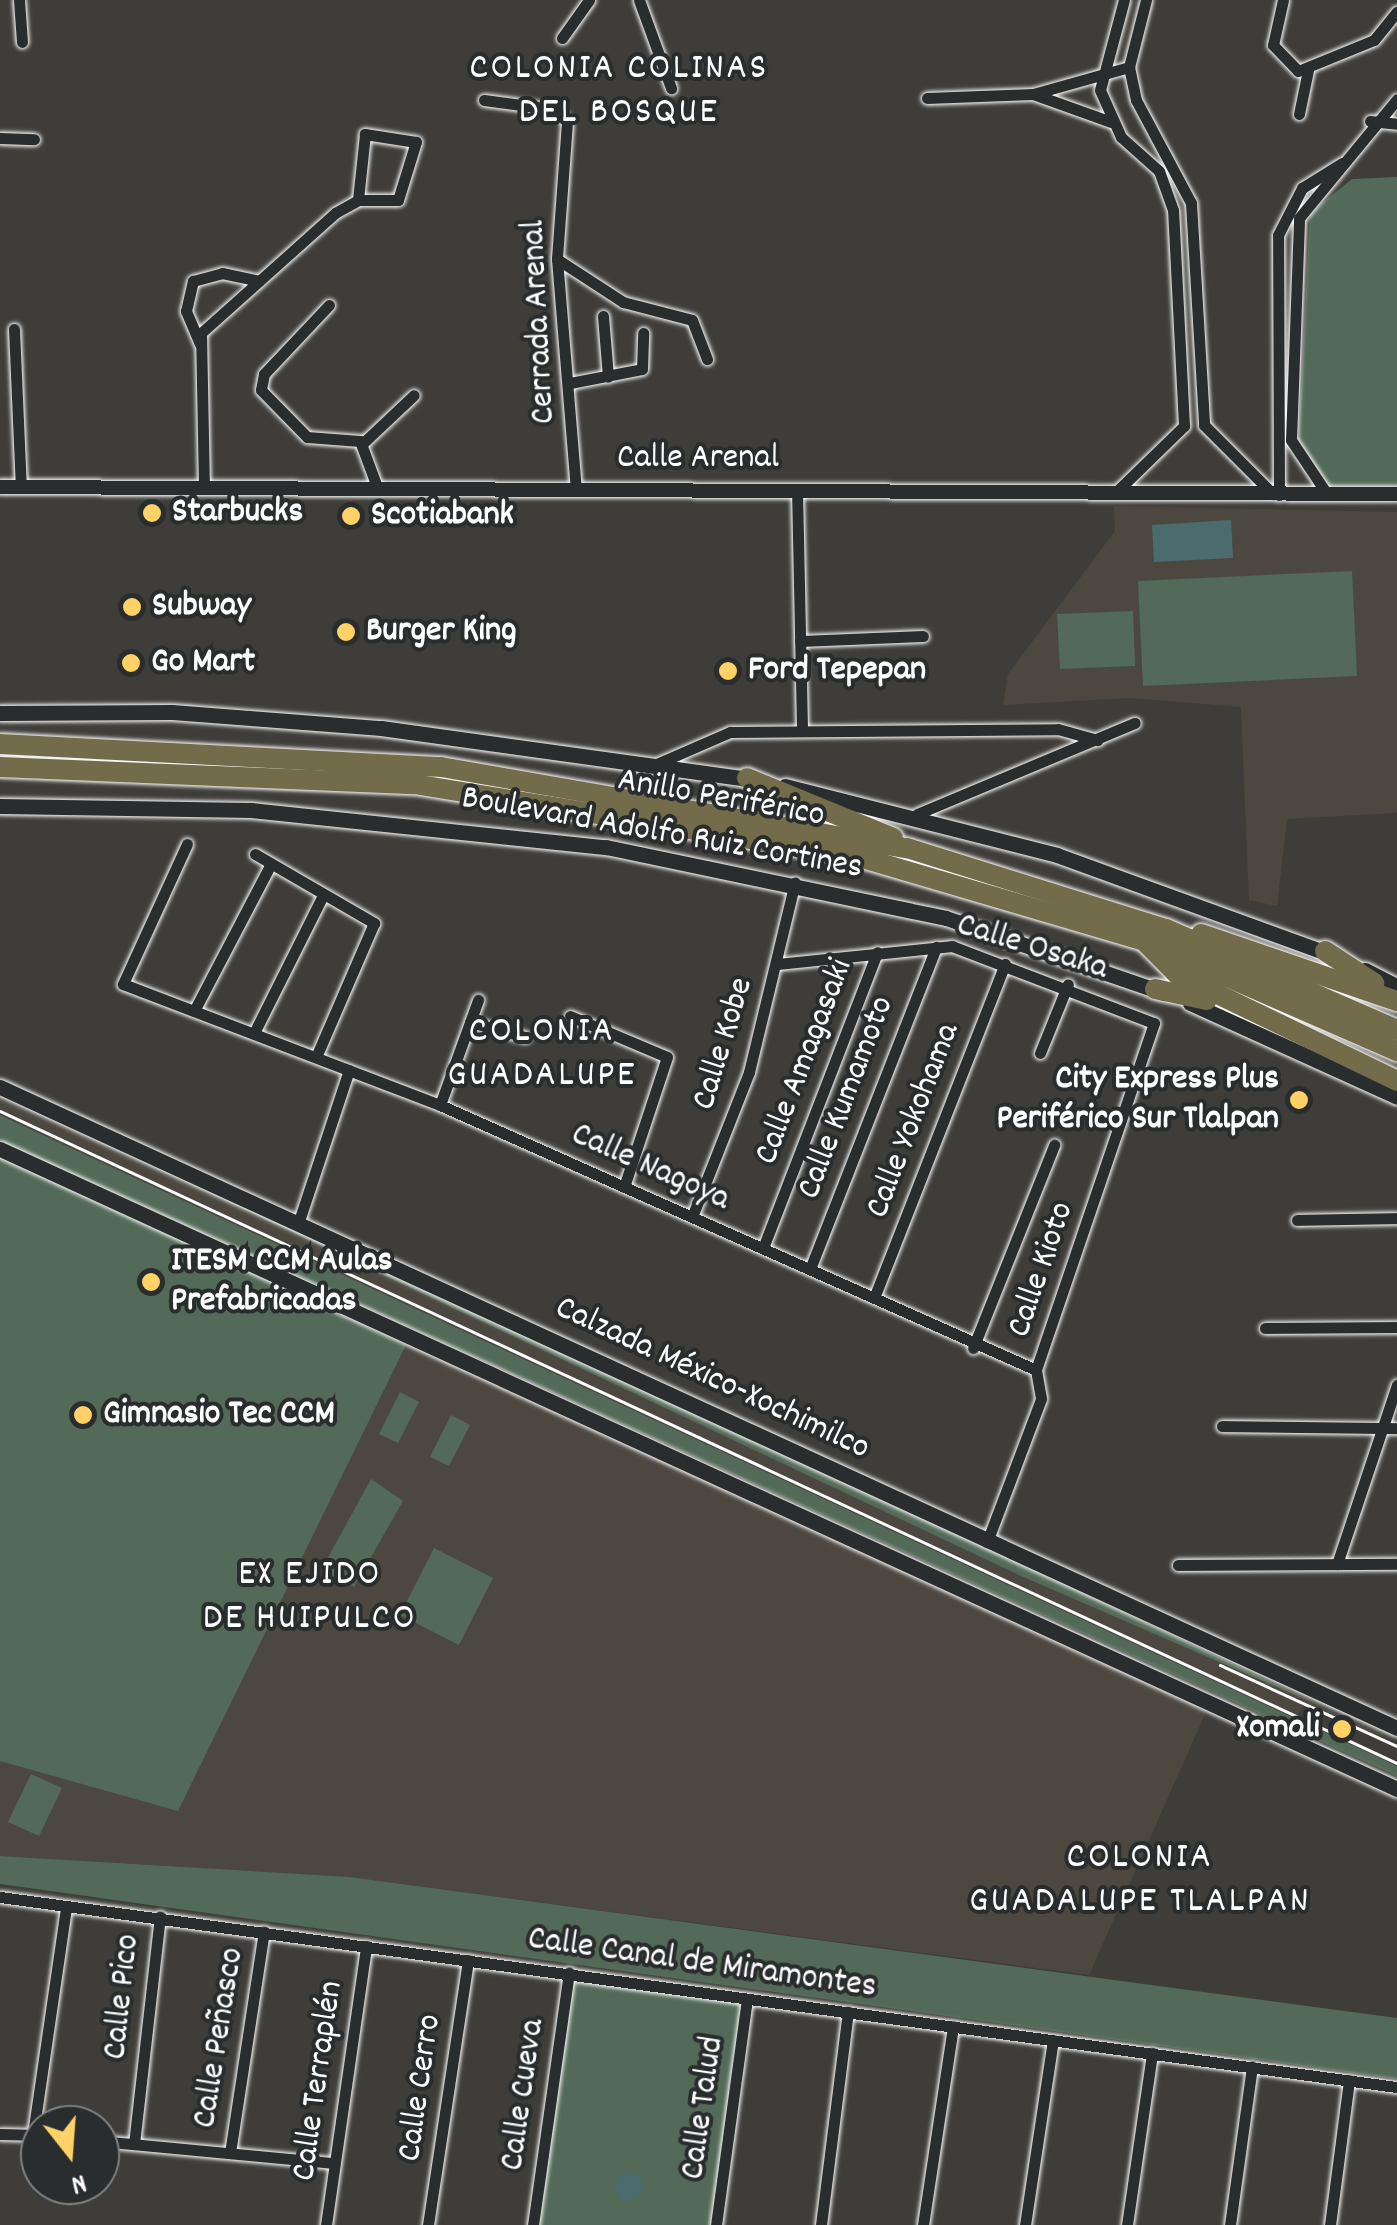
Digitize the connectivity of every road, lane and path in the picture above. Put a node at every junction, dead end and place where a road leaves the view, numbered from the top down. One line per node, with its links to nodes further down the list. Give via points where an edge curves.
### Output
1 (19, 0): 9 (street)
2 (589, 0): 8 (street)
3 (639, 0): 13 (street)
4 (1124, 0): 12 (street)
5 (1146, 0): 10 (street)
6 (1283, 0): 11 (street, via 1272,26 1277,57)
7 (1397, 12): 11 (street, via 1374,40)
8 (562, 38)
9 (22, 42)
10 (1129, 67): 12 (street); 36 (street, via 1136,100 1191,202)
11 (1308, 70): 18 (street)
12 (1101, 74): 14 (street); 20 (street)
13 (671, 88)
14 (1034, 94): 15 (street); 20 (street)
15 (927, 98)
16 (1397, 99): 19 (street)
17 (484, 100): 26 (street, Cerrada Arenal, via 564,114)
18 (1299, 114)
19 (1370, 121): 21 (street); 24 (street)
20 (1111, 122): 37 (street, via 1160,171 1173,210)
21 (1397, 124)
22 (0, 138): 23 (street)
23 (34, 140)
24 (1346, 161): 49 (street, via 1302,188 1278,235); 50 (street, via 1299,218 1291,440)
25 (358, 200): 25 (street, via 365,134 416,142 398,200); 27 (street)
26 (558, 259): 33 (street, via 623,302 692,320); 35 (street, Cerrada Arenal)
27 (259, 281): 32 (street); 32 (street, via 222,273 193,281 186,310)
28 (329, 305): 41 (street, via 264,374 261,390 307,437)
29 (603, 316): 34 (street)
30 (14, 328): 43 (street)
31 (643, 334): 34 (street, via 642,370)
32 (200, 344): 45 (street)
33 (707, 359)
34 (608, 376): 35 (street)
35 (570, 383): 47 (street, Cerrada Arenal)
36 (1201, 386): 37 (street); 39 (street)
37 (1181, 388): 40 (street)
38 (414, 395): 41 (street)
39 (1204, 425): 40 (street); 49 (street)
40 (1184, 426): 48 (street)
41 (362, 444): 44 (street)
42 (0, 487): 43 (street, Calle Arenal)
43 (22, 487): 45 (street, Calle Arenal)
44 (377, 487): 45 (street, Calle Arenal); 47 (street, Calle Arenal)
45 (204, 488)
46 (797, 489): 47 (street, Calle Arenal); 48 (street, Calle Arenal); 53 (street)
47 (576, 490)
48 (1114, 494): 49 (street, Calle Arenal)
49 (1276, 494): 50 (street, Calle Arenal)
50 (1327, 494): 51 (street, Calle Arenal)
51 (1397, 494)
52 (923, 636): 53 (street)
53 (800, 641): 56 (street)
54 (0, 712): 60 (main road, Boulevard Adolfo Ruiz Cortines, via 172,712 381,728)
55 (1135, 723): 57 (street)
56 (802, 730): 57 (street, via 1058,729); 60 (street, via 730,732)
57 (1096, 740): 65 (street)
58 (0, 744): 67 (highway, Anillo Periférico, via 440,767)
59 (34, 766): 61 (highway, Anillo Periférico); 62 (highway); 73 (highway, Anillo Periférico, via 338,776 694,826 946,877)
60 (651, 766): 63 (main road, Boulevard Adolfo Ruiz Cortines)
61 (0, 767)
62 (0, 776)
63 (748, 778): 65 (main road, Boulevard Adolfo Ruiz Cortines); 67 (highway)
64 (0, 806): 70 (main road, Boulevard Adolfo Ruiz Cortines, via 251,810 444,826)
65 (917, 814): 75 (main road, Boulevard Adolfo Ruiz Cortines)
66 (187, 844): 84 (street, Calle Nagoya, via 123,984)
67 (908, 848): 72 (highway, Anillo Periférico)
68 (255, 854): 69 (street)
69 (271, 864): 71 (street); 84 (street)
70 (795, 882): 77 (street, Calle Kobe); 81 (main road, Boulevard Adolfo Ruiz Cortines, via 946,918)
71 (324, 895): 90 (street); 94 (street, via 374,923)
72 (1166, 930): 82 (highway, via 1268,950); 89 (highway, Anillo Periférico)
73 (1145, 941): 87 (highway, via 1178,975); 92 (highway, Anillo Periférico)
74 (936, 947): 76 (street, Calle Osaka); 78 (street, Calle Osaka); 108 (street, Calle Kumamoto)
75 (1325, 951): 80 (main road, Boulevard Adolfo Ruiz Cortines); 82 (highway)
76 (876, 952): 77 (street, Calle Osaka); 107 (street, Calle Amagasaki)
77 (778, 964): 103 (street, Calle Kobe, via 749,1072)
78 (1005, 964): 79 (street, Calle Osaka); 109 (street, Calle Yokohama)
79 (1068, 984): 85 (street, Calle Osaka); 93 (street)
80 (1397, 986)
81 (1155, 989): 87 (highway); 98 (main road, Boulevard Adolfo Ruiz Cortines)
82 (1397, 999)
83 (478, 1000): 88 (street)
84 (194, 1011): 90 (street, Calle Nagoya)
85 (1148, 1015): 113 (street, Calle Kioto, via 1153,1034)
86 (570, 1016): 102 (street, via 667,1057)
87 (1268, 1018): 96 (highway)
88 (470, 1022): 91 (street); 99 (street)
89 (1397, 1030)
90 (254, 1034): 94 (street, Calle Nagoya)
91 (524, 1037)
92 (1397, 1051)
93 (1040, 1054)
94 (316, 1056): 95 (street, Calle Nagoya)
95 (349, 1070): 99 (street, Calle Nagoya); 106 (street)
96 (1397, 1081)
97 (0, 1088): 106 (main road, Calzada México-Xochimilco)
98 (1397, 1097)
99 (440, 1104): 102 (street, Calle Nagoya)
100 (1054, 1144): 112 (street)
101 (0, 1149): 122 (main road)
102 (624, 1187): 103 (street, Calle Nagoya)
103 (692, 1217): 107 (street, Calle Nagoya)
104 (1397, 1218): 105 (street)
105 (1297, 1220)
106 (298, 1224): 117 (main road, Calzada México-Xochimilco)
107 (763, 1248): 108 (street, Calle Nagoya)
108 (810, 1269): 109 (street, Calle Nagoya)
109 (874, 1298): 112 (street, Calle Nagoya)
110 (1397, 1326): 111 (street)
111 (1264, 1328)
112 (974, 1348): 113 (street, Calle Nagoya)
113 (1036, 1370): 117 (street, Calle Kioto, via 1041,1399)
114 (1397, 1385): 116 (street)
115 (1222, 1426): 116 (street)
116 (1390, 1428): 118 (street)
117 (987, 1542): 121 (main road, Calzada México-Xochimilco)
118 (1337, 1564): 119 (street); 120 (street)
119 (1397, 1564)
120 (1178, 1565)
121 (1397, 1728)
122 (1397, 1789)
123 (0, 1897): 124 (street, Calle Canal de Miramontes)
124 (66, 1908): 125 (street, Calle Canal de Miramontes); 138 (street)
125 (160, 1916): 126 (street, Calle Canal de Miramontes); 140 (street, Calle Pico)
126 (264, 1932): 127 (street, Calle Canal de Miramontes); 141 (street, Calle Peñasco)
127 (366, 1946): 128 (street, Calle Canal de Miramontes); 142 (street, Calle Terraplén)
128 (468, 1960): 129 (street, Calle Canal de Miramontes); 144 (street, Calle Cerro)
129 (569, 1974): 130 (street, Calle Canal de Miramontes); 145 (street, Calle Cueva)
130 (747, 1999): 131 (street, Calle Canal de Miramontes); 146 (street, Calle Talud)
131 (848, 2012): 132 (street, Calle Canal de Miramontes); 147 (street)
132 (954, 2026): 133 (street, Calle Canal de Miramontes); 148 (street)
133 (1053, 2040): 134 (street, Calle Canal de Miramontes); 149 (street)
134 (1152, 2053): 135 (street, Calle Canal de Miramontes); 150 (street)
135 (1252, 2067): 136 (street, Calle Canal de Miramontes); 151 (street)
136 (1349, 2080): 137 (street, Calle Canal de Miramontes); 152 (street)
137 (1397, 2087)
138 (41, 2105)
139 (120, 2142): 140 (street)
140 (134, 2144): 141 (street)
141 (230, 2152): 142 (street)
142 (334, 2163): 143 (street, Calle Terraplén)
143 (326, 2225)
144 (428, 2225)
145 (533, 2225)
146 (716, 2225)
147 (821, 2225)
148 (923, 2225)
149 (1024, 2225)
150 (1127, 2225)
151 (1230, 2225)
152 (1330, 2225)

